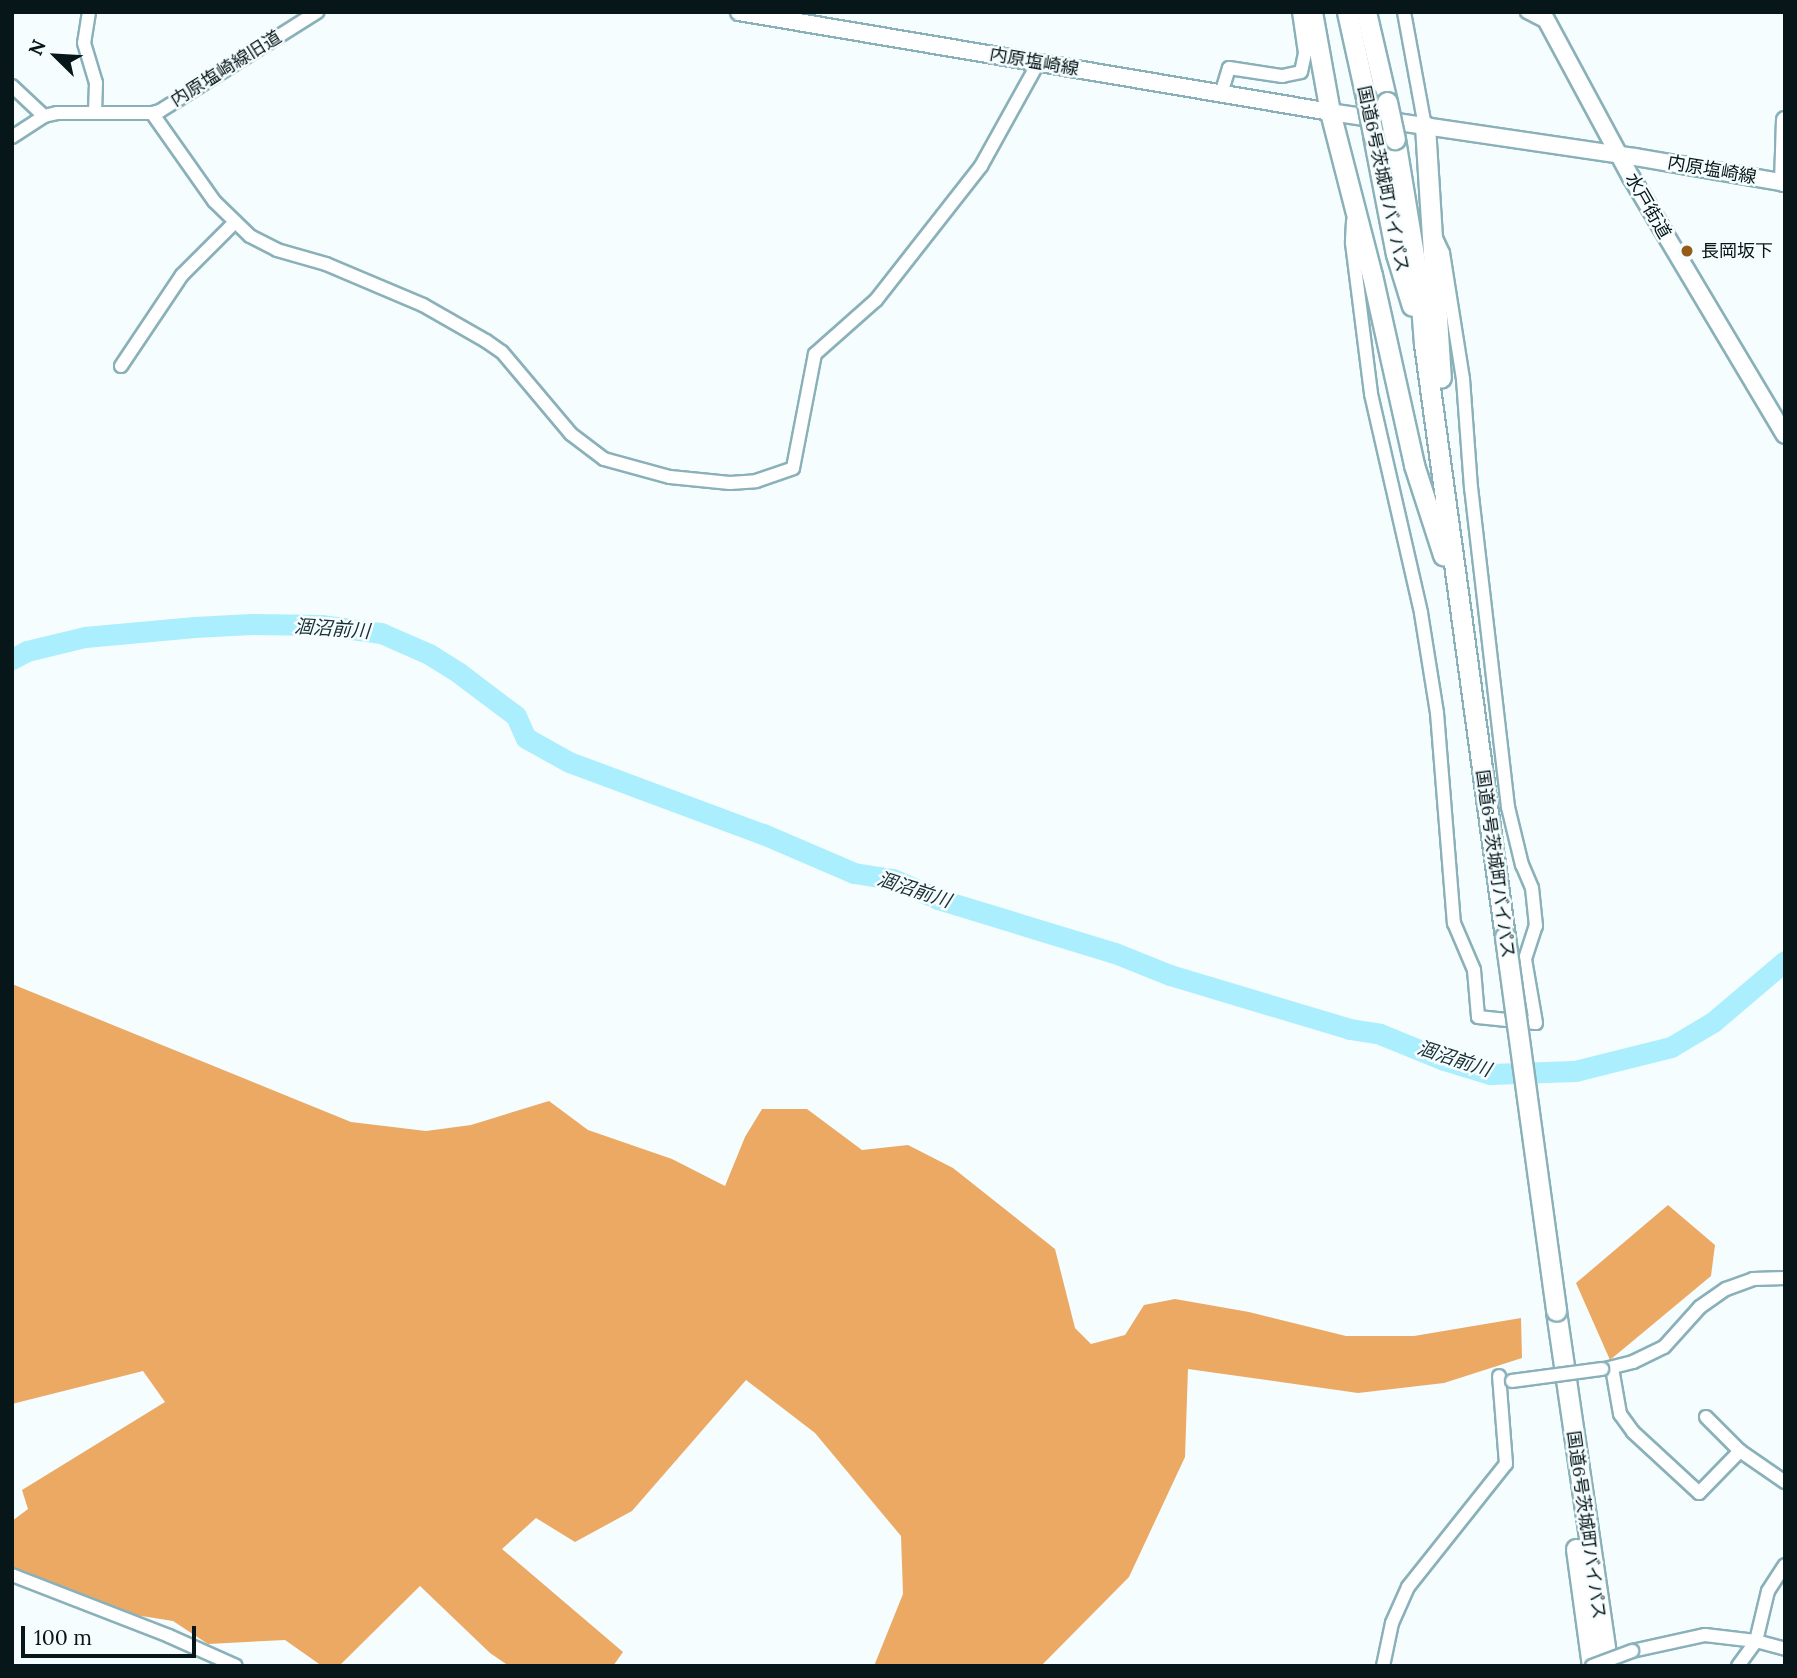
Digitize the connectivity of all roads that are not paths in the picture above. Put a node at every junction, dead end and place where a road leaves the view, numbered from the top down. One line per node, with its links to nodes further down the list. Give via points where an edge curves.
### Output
1 (89, 12): 15 (street, via 85,43 96,83)
2 (317, 12): 16 (street, 内原塩崎線旧道)
3 (739, 12): 11 (main road, 内原塩崎線)
4 (1299, 12): 13 (street, via 1305,53 1301,72 1282,76 1229,68)
5 (1312, 12): 14 (highway)
6 (1346, 12): 26 (highway, 国道6号茨城町バイパス, bridge, via 1396,254)
7 (1366, 12): 26 (highway, 国道6号茨城町バイパス, bridge, via 1395,139)
8 (1404, 12): 19 (street)
9 (1527, 12): 10 (street)
10 (1545, 18): 21 (main road)
11 (1038, 63): 13 (main road, 内原塩崎線); 24 (street, via 981,166 876,300 815,354 793,468 756,481 702,482 604,459 571,434 502,352 485,341 411,300 326,264 277,250)
12 (12, 86): 17 (street)
13 (1221, 94): 14 (main road, 内原塩崎線)
14 (1330, 112): 19 (main road, 水戸街道); 23 (highway)
15 (95, 113): 16 (street, 内原塩崎線旧道); 17 (street, 内原塩崎線旧道)
16 (152, 113): 24 (street)
17 (44, 116): 20 (street, 内原塩崎線旧道)
18 (1785, 120): 22 (main road, 内原塩崎線)
19 (1425, 126): 21 (main road, 水戸街道); 25 (highway)
20 (12, 137)
21 (1619, 155): 22 (main road, 内原塩崎線); 28 (main road, 水戸街道)
22 (1784, 188)
23 (1354, 199): 25 (street, via 1352,243 1371,394 1421,613 1437,713 1454,923 1474,970 1478,1017 1536,1023 1525,959 1536,926 1532,888 1508,807 1463,379 1443,253); 29 (highway, via 1414,465)
24 (234, 223): 27 (street, via 182,275)
25 (1430, 228): 29 (highway)
26 (1424, 344): 29 (highway, 国道6号茨城町バイパス)
27 (121, 366)
28 (1785, 435)
29 (1461, 616): 32 (highway, 国道6号茨城町バイパス, bridge)
30 (1785, 1278): 31 (street, via 1753,1279 1726,1289 1700,1307 1664,1347)
31 (1607, 1369): 34 (street, via 1620,1414 1633,1432 1699,1493); 41 (street, bridge, via 1504,1380 1506,1464 1408,1587 1392,1623)
32 (1566, 1385): 42 (highway, 国道6号茨城町バイパス, via 1567,1465); 43 (highway, 国道6号茨城町バイパス)
33 (1706, 1417): 34 (street)
34 (1740, 1451): 35 (street)
35 (1785, 1482)
36 (1785, 1565): 38 (street, via 1768,1591)
37 (12, 1575): 40 (street)
38 (1756, 1641): 39 (street); 42 (street, bridge, via 1705,1635 1632,1651); 44 (street)
39 (1785, 1649)
40 (236, 1666)
41 (1383, 1666)
42 (1592, 1666)
43 (1608, 1666)
44 (1738, 1666)

